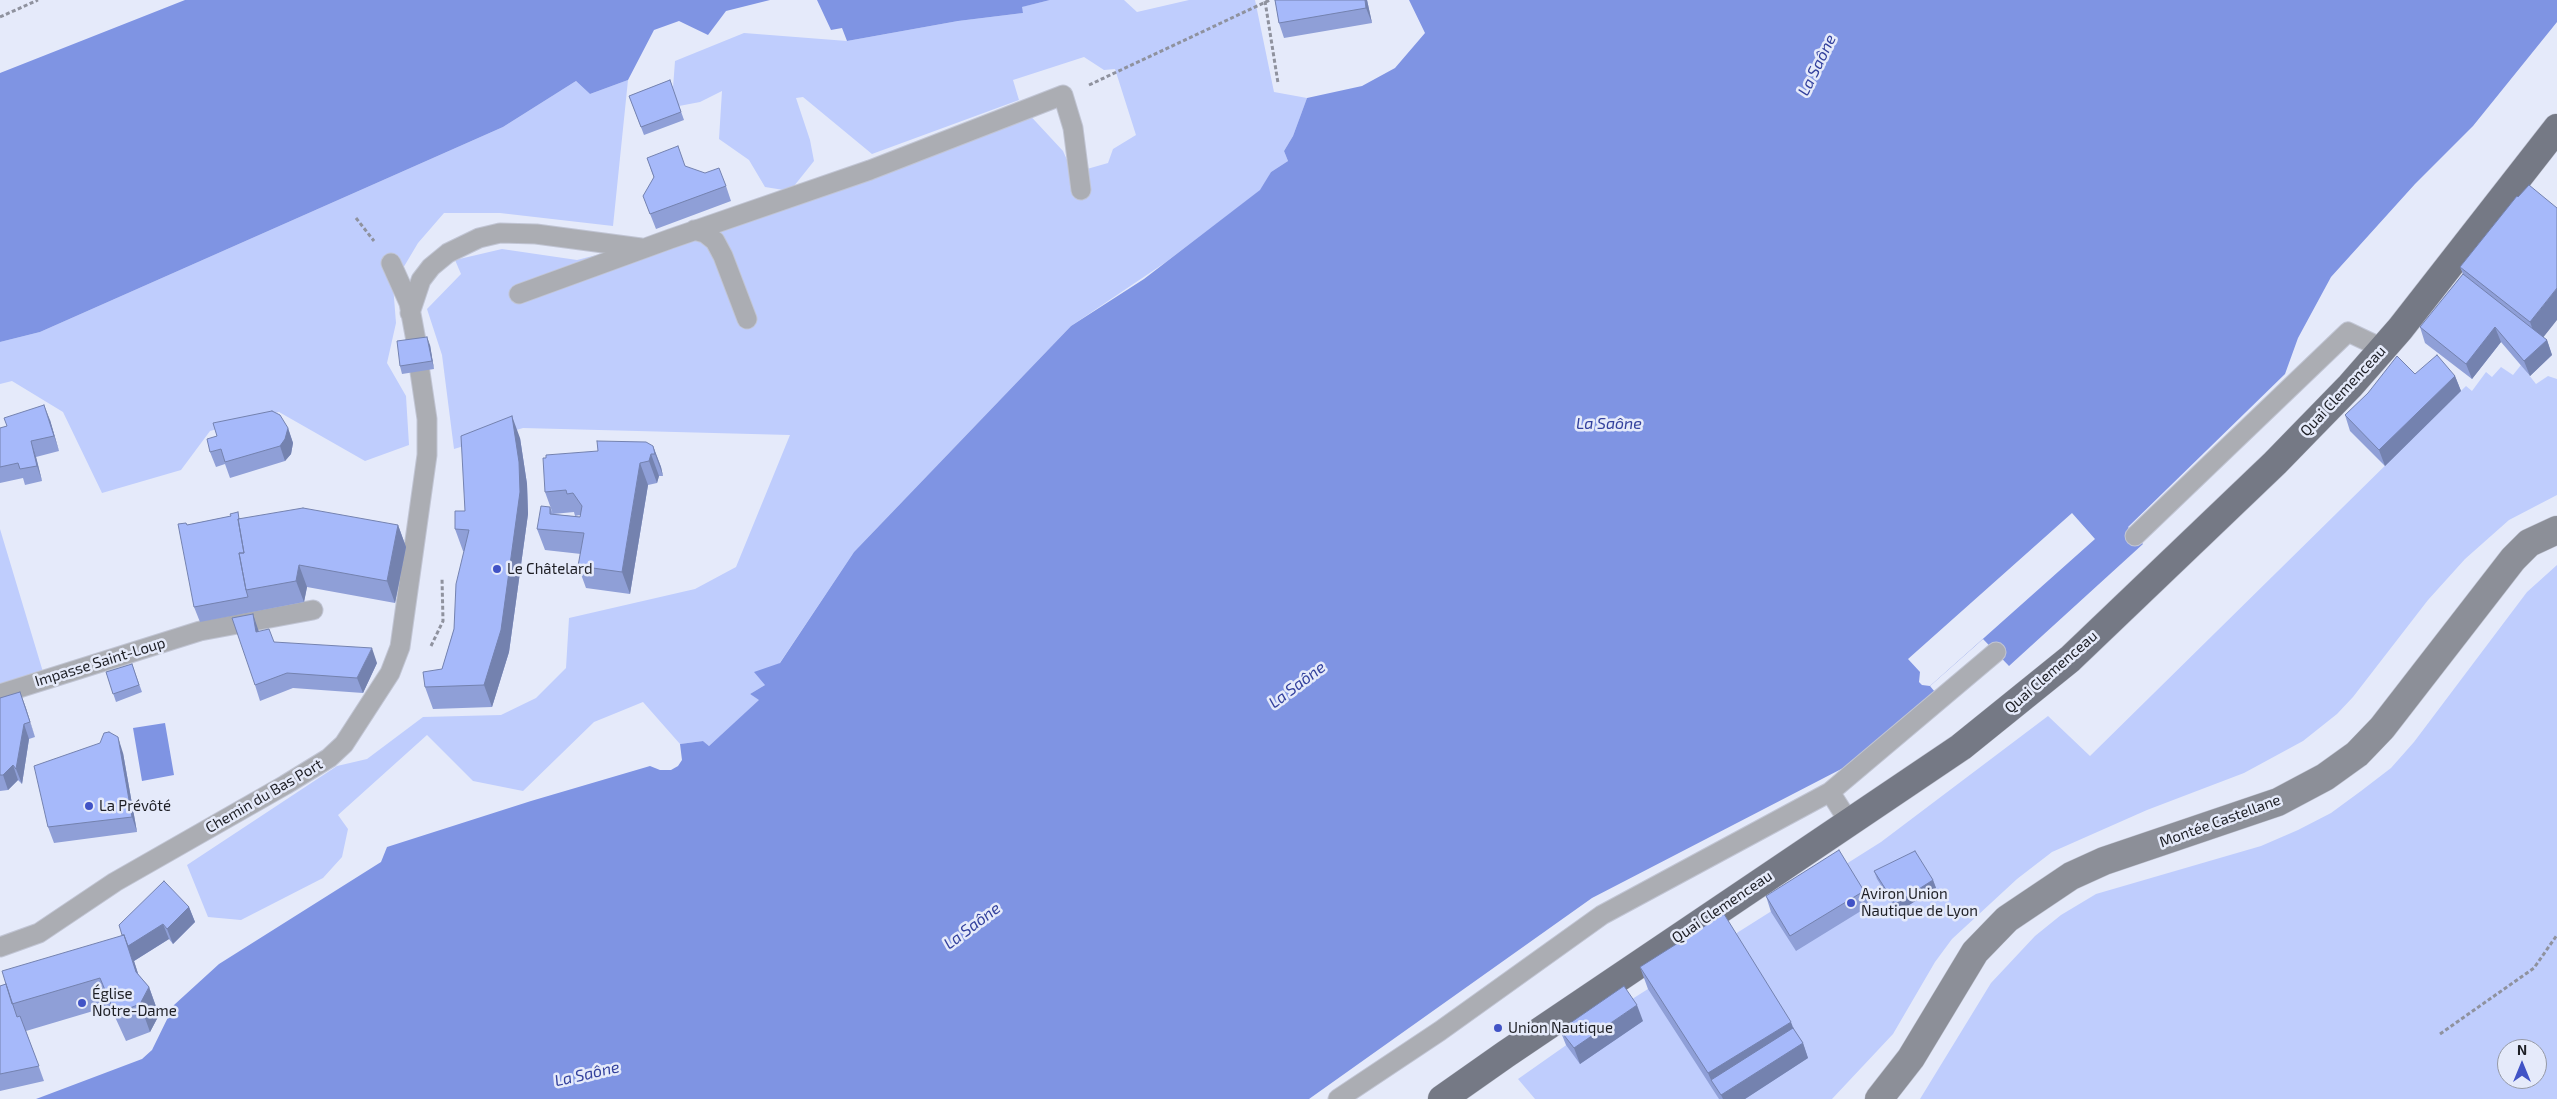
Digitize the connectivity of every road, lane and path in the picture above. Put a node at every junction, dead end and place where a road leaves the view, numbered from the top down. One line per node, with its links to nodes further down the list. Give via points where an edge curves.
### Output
1 (38, 0): 4 (path)
2 (1270, 0): 3 (path)
3 (1265, 1): 5 (path); 6 (path, via 1112,76)
4 (0, 17)
5 (1278, 83)
6 (1063, 95): 8 (lane, via 1073,128); 10 (lane, via 870,170)
7 (2557, 128): 18 (main road, Quai Clemenceau)
8 (1081, 190)
9 (356, 218): 11 (path)
10 (694, 230): 12 (lane); 16 (lane, via 705,233 714,241)
11 (379, 247)
12 (644, 248): 14 (lane); 15 (lane, via 536,234 500,233 479,238 448,253 431,267 421,280)
13 (391, 263): 15 (lane, via 409,303)
14 (520, 294)
15 (410, 313): 17 (lane)
16 (747, 318)
17 (417, 346)
18 (2384, 349): 21 (lane, via 2348,332); 26 (main road, Quai Clemenceau, via 2275,463 2070,659 1961,747)
19 (420, 372): 28 (lane, Chemin du Bas Port, via 427,419 427,455 400,647 390,673 353,731 329,758 286,786 115,882 39,933)
20 (2557, 530): 32 (main road, Montée Castellane, via 2529,544 2513,559 2382,728 2357,754 2325,777 2278,802 2104,861 2071,876 2007,919 1975,952 1911,1058)
21 (2135, 536)
22 (312, 610): 24 (lane, Impasse Saint-Loup, via 200,631)
23 (1996, 652): 25 (lane)
24 (0, 694)
25 (1830, 792): 26 (lane); 30 (lane, via 1602,915 1440,1031)
26 (1849, 822): 31 (main road, Quai Clemenceau)
27 (2557, 935): 29 (path, via 2534,968)
28 (0, 947)
29 (2440, 1034)
30 (1338, 1099)
31 (1442, 1099)
32 (1879, 1099)

